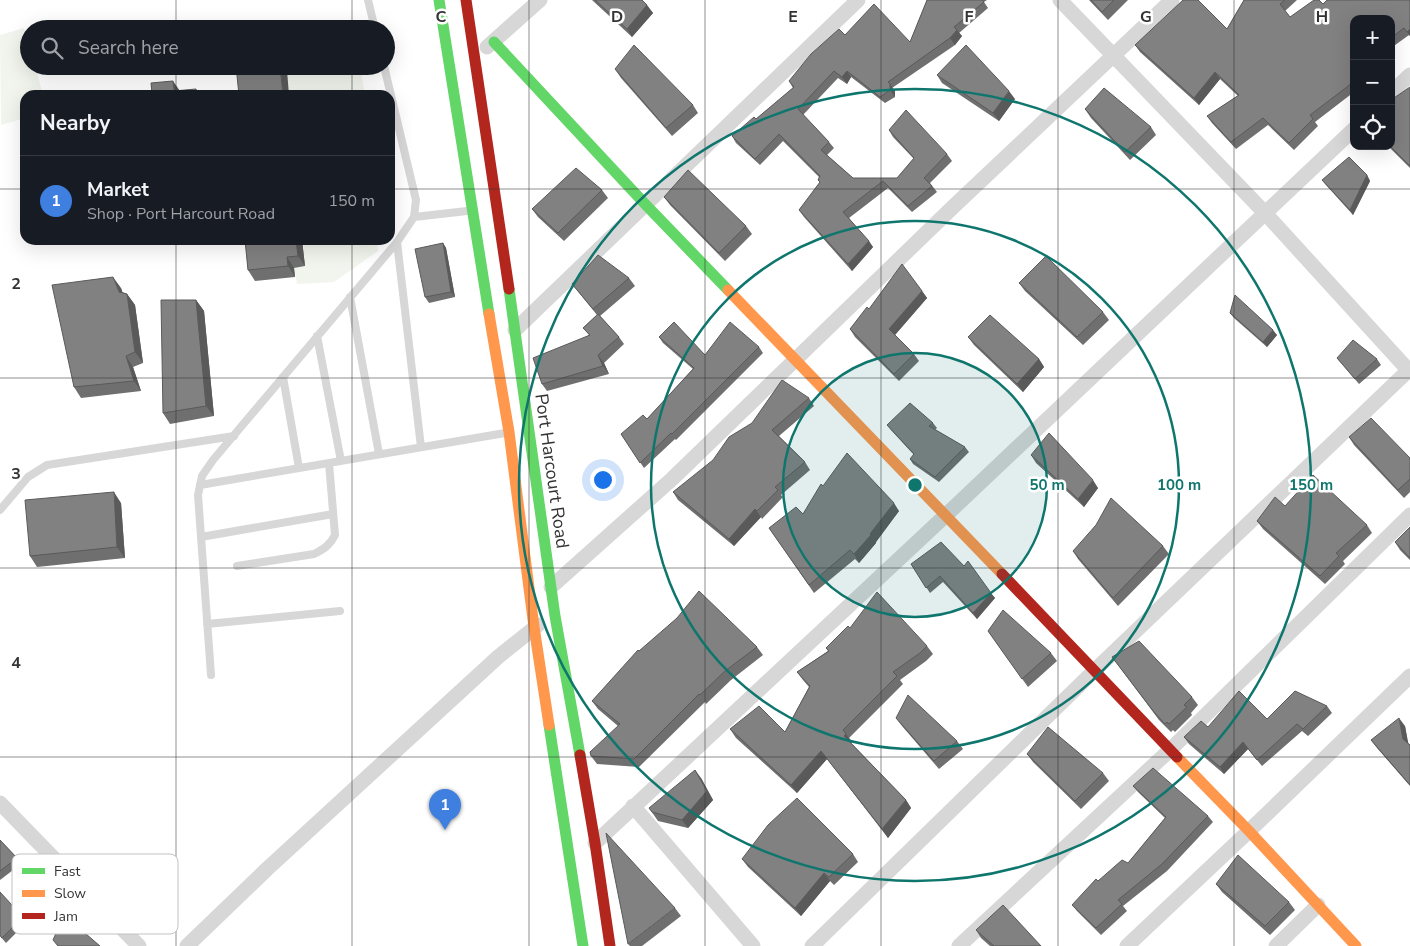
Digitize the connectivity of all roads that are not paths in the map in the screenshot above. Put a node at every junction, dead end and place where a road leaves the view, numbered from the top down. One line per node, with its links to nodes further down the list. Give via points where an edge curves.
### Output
1 (368, 0): 8 (lane)
2 (439, 0): 19 (main road, Port Harcourt Road)
3 (466, 0): 11 (main road, Port Harcourt Road)
4 (540, 0): 9 (street)
5 (858, 0): 18 (street)
6 (1060, 0): 10 (street)
7 (1172, 0): 10 (street)
8 (373, 20)
9 (494, 42): 11 (street); 18 (main road)
10 (1114, 56): 20 (street); 28 (street)
11 (475, 57): 19 (main road, Port Harcourt Road)
12 (386, 75): 15 (lane)
13 (1410, 75): 14 (street)
14 (1395, 89)
15 (390, 90)
16 (395, 112): 21 (lane, via 416,200)
17 (1350, 132): 20 (street)
18 (646, 205): 26 (street); 28 (main road)
19 (485, 208): 21 (lane); 26 (main road, Port Harcourt Road); 31 (main road, Port Harcourt Road)
20 (1265, 213): 29 (street); 42 (street)
21 (414, 217): 22 (lane)
22 (397, 242): 23 (lane); 33 (lane)
23 (395, 244)
24 (394, 245): 25 (lane)
25 (350, 297): 27 (lane); 34 (lane)
26 (515, 330): 45 (main road, Port Harcourt Road)
27 (317, 336): 30 (lane); 35 (lane)
28 (794, 360): 42 (main road); 45 (street, via 672,479)
29 (1410, 370): 50 (street)
30 (283, 376): 32 (lane); 37 (lane)
31 (509, 432): 33 (lane); 49 (main road, Port Harcourt Road)
32 (234, 436): 38 (lane, via 213,460); 39 (lane, via 47,465 28,477)
33 (421, 447): 34 (lane)
34 (379, 454): 35 (lane)
35 (341, 461): 36 (lane)
36 (329, 463): 37 (lane); 40 (lane)
37 (299, 468): 38 (lane)
38 (200, 485): 43 (lane)
39 (0, 510)
40 (333, 514): 43 (lane); 44 (lane, via 335,535 324,549 314,554)
41 (1410, 515): 53 (street)
42 (945, 516): 50 (main road); 54 (street)
43 (201, 537): 48 (lane)
44 (237, 566)
45 (551, 587): 47 (main road, Port Harcourt Road)
46 (340, 611): 48 (lane)
47 (555, 616): 49 (street); 57 (main road, Port Harcourt Road)
48 (207, 624): 51 (lane)
49 (534, 627): 62 (street, via 267,869); 63 (main road, Port Harcourt Road)
50 (1094, 670): 53 (main road); 66 (street)
51 (211, 675)
52 (1410, 676): 56 (street)
53 (1170, 749): 56 (main road); 67 (street)
54 (633, 806): 57 (street); 65 (street)
55 (2, 810): 58 (street)
56 (1249, 831): 59 (main road); 68 (street)
57 (595, 843): 64 (main road, Port Harcourt Road)
58 (47, 854)
59 (1318, 905): 69 (street); 70 (main road)
60 (128, 934): 61 (street)
61 (140, 946)
62 (187, 946)
63 (583, 946)
64 (610, 946)
65 (753, 946)
66 (812, 946)
67 (959, 946)
68 (1127, 946)
69 (1276, 946)
70 (1356, 946)

